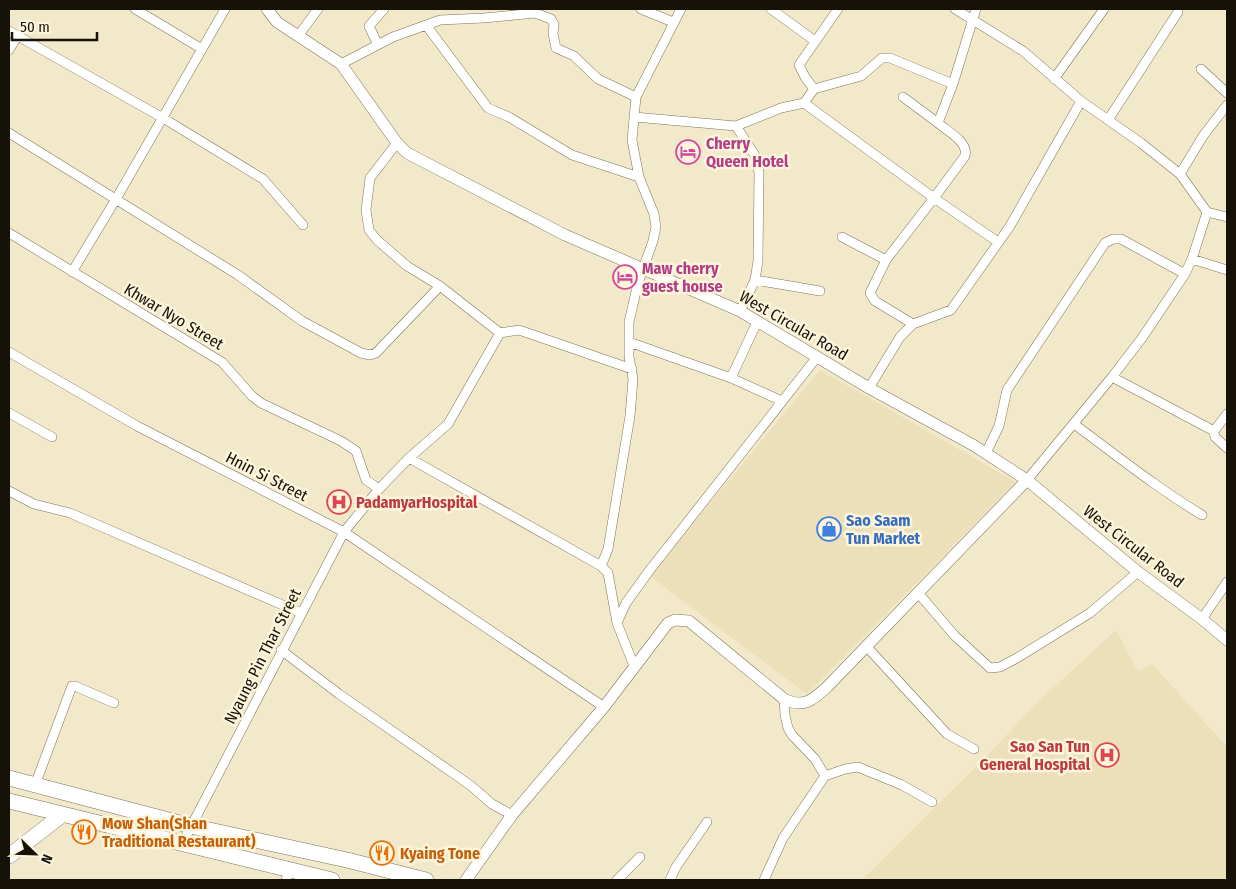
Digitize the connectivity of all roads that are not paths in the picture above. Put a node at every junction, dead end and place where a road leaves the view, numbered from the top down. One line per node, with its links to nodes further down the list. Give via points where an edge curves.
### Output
1 (135, 9): 23 (street)
2 (225, 9): 23 (street)
3 (267, 9): 20 (street, West Circular Road, via 278,22)
4 (318, 9): 20 (street)
5 (384, 9): 22 (street, via 369,26)
6 (641, 9): 16 (street)
7 (681, 9): 16 (street)
8 (771, 9): 21 (street)
9 (838, 9): 21 (street)
10 (955, 9): 15 (street)
11 (976, 9): 15 (street)
12 (1104, 9): 27 (street)
13 (1178, 12): 38 (street)
14 (485, 13): 17 (street); 31 (street, via 534,13 551,18 556,48 574,56 598,79)
15 (972, 19): 27 (street, via 1023,52); 28 (street)
16 (674, 22): 31 (street)
17 (426, 25): 22 (street); 44 (street, via 488,108 572,155)
18 (9, 31): 19 (street)
19 (18, 35): 24 (street); 37 (street)
20 (298, 36): 25 (street, West Circular Road)
21 (815, 41): 29 (street, via 799,65)
22 (378, 46): 25 (street)
23 (202, 49): 37 (street)
24 (9, 50)
25 (340, 64): 42 (street, West Circular Road)
26 (1202, 69): 30 (street)
27 (1054, 78): 33 (street)
28 (953, 84): 29 (street, via 890,58 882,58 861,76); 39 (street)
29 (814, 90): 34 (street)
30 (1227, 93)
31 (636, 97): 36 (street)
32 (903, 97): 39 (street)
33 (1081, 101): 38 (street); 52 (street)
34 (804, 103): 40 (street, via 781,108); 45 (street)
35 (1227, 105): 43 (street)
36 (634, 117): 40 (street); 44 (street, via 632,140)
37 (162, 118): 46 (street); 49 (street, via 263,180)
38 (1108, 120): 43 (street)
39 (938, 124): 45 (street, via 959,140 966,151)
40 (736, 126): 59 (street, via 756,158 759,173 758,261)
41 (9, 133): 46 (street)
42 (397, 143): 55 (street, West Circular Road, via 407,153 486,195 566,235); 60 (street, via 370,178 366,210 369,230 407,266)
43 (1180, 174): 47 (street)
44 (639, 177): 55 (street, via 656,227)
45 (934, 198): 52 (street); 54 (street)
46 (116, 199): 57 (street); 60 (street, via 238,275 302,321 361,353 376,353)
47 (1207, 212): 48 (street); 53 (street)
48 (1227, 217)
49 (303, 225)
50 (9, 233): 57 (street, Khwar Nyo Street)
51 (842, 236): 54 (street)
52 (998, 242): 64 (street, via 951,310)
53 (1192, 259): 56 (street); 58 (street)
54 (886, 260): 64 (street, via 870,293 875,301)
55 (643, 268): 62 (street, West Circular Road); 66 (street, via 629,322)
56 (1227, 270)
57 (72, 272): 83 (street, Khwar Nyo Street, via 222,362 261,403 356,451 366,480)
58 (1186, 274): 70 (street); 80 (street, via 1121,239 1114,238 1105,243 1007,390 999,426)
59 (754, 280): 61 (street); 62 (street)
60 (440, 286): 65 (street)
61 (820, 291)
62 (740, 310): 63 (street, West Circular Road)
63 (757, 322): 68 (street, West Circular Road); 71 (street)
64 (913, 324): 72 (street, via 900,337)
65 (500, 333): 69 (street, via 519,330); 81 (street, Nyaung Pin Thar Street, via 448,424)
66 (629, 342): 69 (street); 71 (street)
67 (9, 352): 86 (street, Hnin Si Street, via 137,426)
68 (816, 357): 72 (street, West Circular Road); 73 (street)
69 (632, 369): 87 (street, via 630,416 608,549)
70 (1112, 377): 76 (street); 77 (street)
71 (731, 378): 73 (street)
72 (869, 388): 80 (street, West Circular Road)
73 (782, 401): 93 (street, via 650,570 626,603)
74 (9, 413): 78 (street)
75 (1227, 414): 77 (street)
76 (1074, 424): 82 (street); 85 (street, via 1166,494)
77 (1214, 431): 79 (street, via 1215,438)
78 (52, 437)
79 (1227, 448)
80 (986, 453): 82 (street, West Circular Road)
81 (409, 458): 83 (street, Nyaung Pin Thar Street); 87 (street)
82 (1027, 480): 88 (street, West Circular Road); 90 (street)
83 (379, 489): 86 (street, Nyaung Pin Thar Street)
84 (9, 491): 91 (street, via 34,504 70,513)
85 (1202, 515)
86 (344, 532): 91 (street, Nyaung Pin Thar Street); 100 (street, Hnin Si Street)
87 (601, 566): 93 (street, via 608,573)
88 (1138, 572): 90 (street, via 1090,613 1000,667 990,668 955,636); 92 (street, West Circular Road)
89 (1227, 582): 92 (street)
90 (919, 594): 95 (street)
91 (301, 613): 96 (street, Nyaung Pin Thar Street)
92 (1202, 619): 94 (street, West Circular Road)
93 (617, 623): 97 (street)
94 (1227, 640)
95 (867, 647): 98 (street, via 818,695 805,703); 101 (street, via 947,734)
96 (281, 650): 108 (street, via 492,804); 110 (street, Nyaung Pin Thar Street)
97 (634, 666): 98 (street, via 668,623 689,621); 100 (street)
98 (784, 699): 102 (street, via 788,728)
99 (114, 704): 104 (street, via 72,686)
100 (604, 707): 108 (street)
101 (974, 749)
102 (825, 776): 106 (street, via 858,767 902,785); 121 (street, via 783,838)
103 (9, 778): 104 (highway)
104 (35, 785): 110 (highway)
105 (9, 801): 107 (highway)
106 (932, 802)
107 (62, 814): 111 (highway); 113 (highway)
108 (512, 815): 118 (street)
109 (707, 822): 120 (street)
110 (191, 826): 111 (street, Nyaung Pin Thar Street); 112 (highway)
111 (182, 844): 115 (highway)
112 (282, 846): 115 (highway); 117 (highway)
113 (9, 856)
114 (640, 857): 119 (street)
115 (285, 872): 116 (highway)
116 (332, 880)
117 (426, 880)
118 (466, 880)
119 (617, 880)
120 (670, 880)
121 (764, 880)

